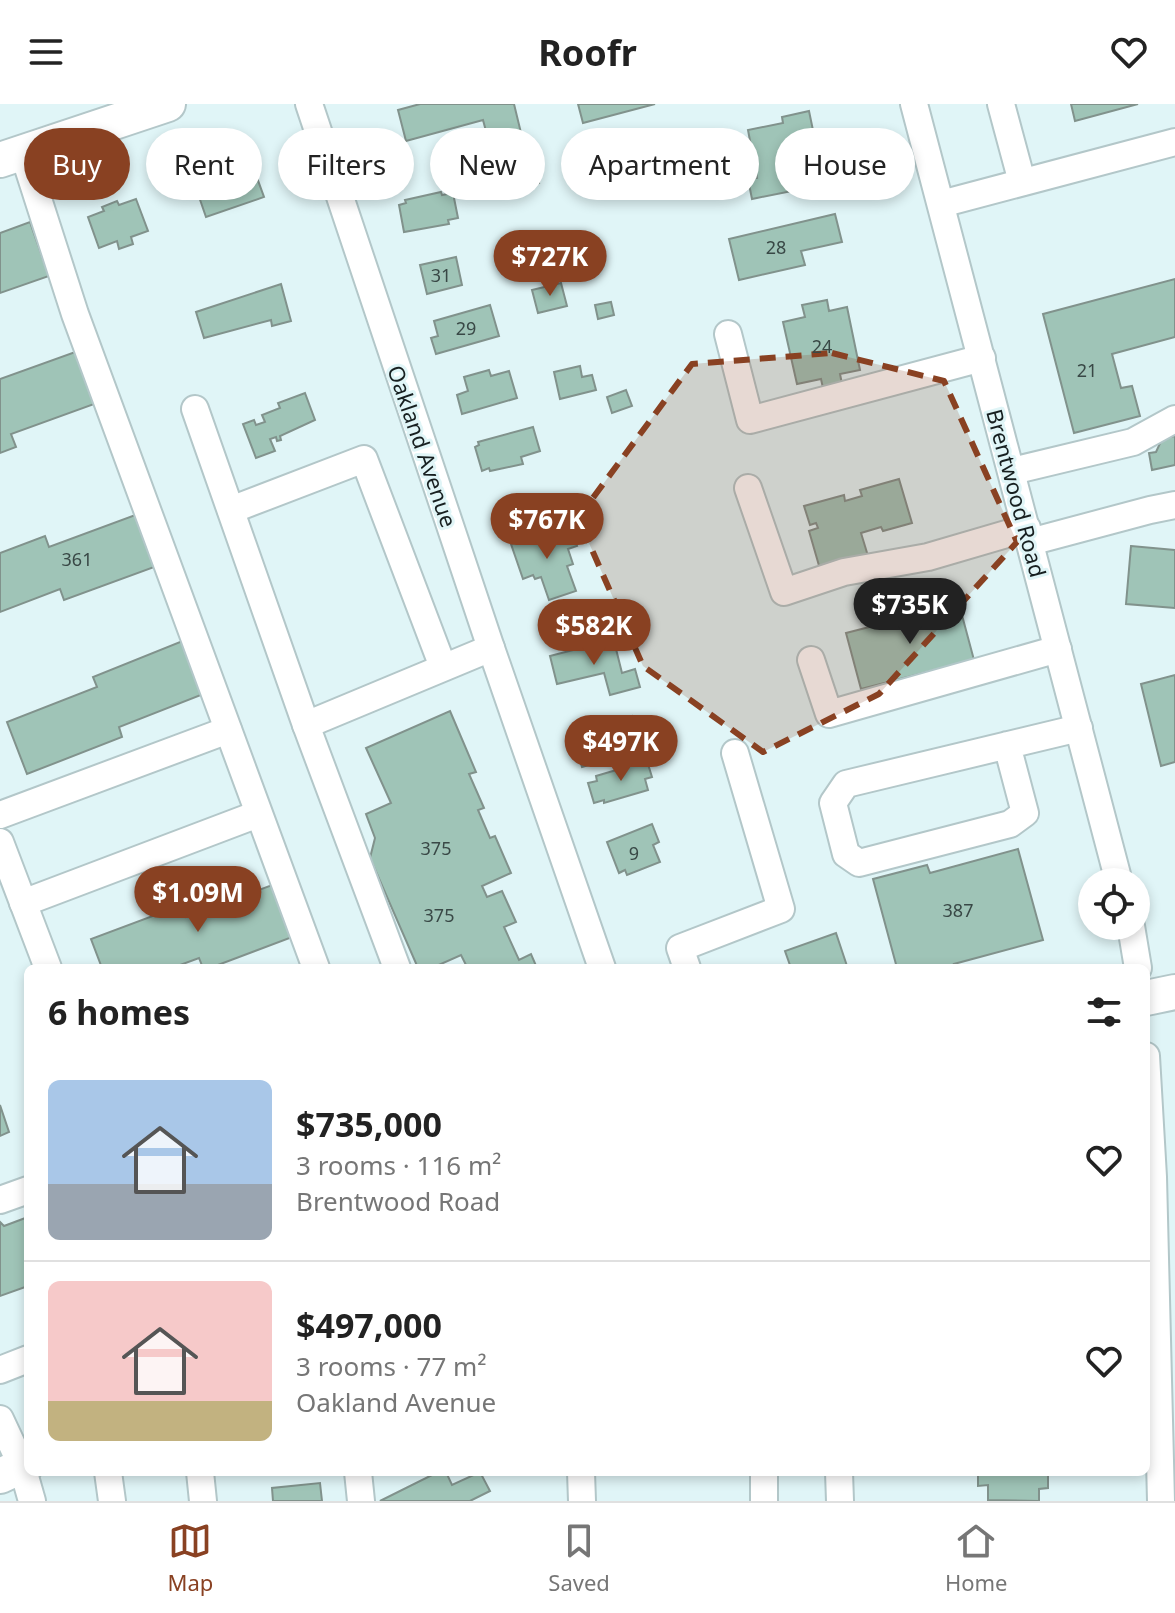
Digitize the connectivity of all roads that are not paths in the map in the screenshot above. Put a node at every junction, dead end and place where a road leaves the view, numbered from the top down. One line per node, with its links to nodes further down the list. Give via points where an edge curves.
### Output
1 (168, 104): 6 (main road)
2 (309, 104): 18 (street, Oakland Avenue)
3 (914, 104): 8 (street, Brentwood Road)
4 (1001, 104): 7 (street)
5 (1175, 142): 7 (street)
6 (12, 156): 24 (street)
7 (1022, 182): 8 (street)
8 (941, 204): 10 (street, Brentwood Road)
9 (728, 334): 10 (street, via 750,420)
10 (982, 358): 13 (street, Brentwood Road)
11 (195, 409): 16 (street)
12 (1175, 419): 13 (street, via 1133,442)
13 (1012, 471): 17 (street, Brentwood Road)
14 (748, 488): 17 (street, via 784,592 844,572)
15 (1175, 505): 17 (street)
16 (231, 510): 21 (street, via 364,459); 22 (street)
17 (1028, 535): 19 (street, Brentwood Road)
18 (491, 648): 21 (street); 36 (street, Oakland Avenue)
19 (1058, 649): 20 (street, via 829,714); 23 (street, Brentwood Road)
20 (811, 660)
21 (443, 667): 22 (street)
22 (306, 725): 35 (street)
23 (1079, 728): 25 (street); 30 (street, Brentwood Road)
24 (228, 730): 27 (street); 28 (street)
25 (1007, 745): 25 (street, via 846,784 833,803 846,854 859,863 1010,824 1025,813)
26 (735, 753): 37 (street, via 781,909 680,948)
27 (258, 814): 31 (street); 34 (street)
28 (0, 815)
29 (0, 842): 31 (street)
30 (1115, 868)
31 (23, 903): 33 (street)
32 (1133, 940): 38 (street)
33 (46, 964)
34 (314, 964)
35 (396, 964)
36 (601, 964)
37 (686, 964)
38 (1137, 964)
39 (1175, 992): 40 (main road)
40 (1150, 997)
41 (1150, 1088): 42 (street)
42 (1160, 1168): 62 (street)
43 (24, 1191): 44 (street)
44 (0, 1200)
45 (24, 1361): 46 (street)
46 (0, 1370)
47 (0, 1419): 48 (street)
48 (17, 1468): 55 (street)
49 (109, 1476): 56 (street)
50 (200, 1476): 57 (street)
51 (358, 1476): 58 (street)
52 (581, 1476): 59 (street)
53 (764, 1476): 60 (street)
54 (839, 1476): 61 (street)
55 (32, 1501)
56 (112, 1501)
57 (203, 1501)
58 (361, 1501)
59 (582, 1501)
60 (764, 1501)
61 (840, 1501)
62 (1161, 1501)

